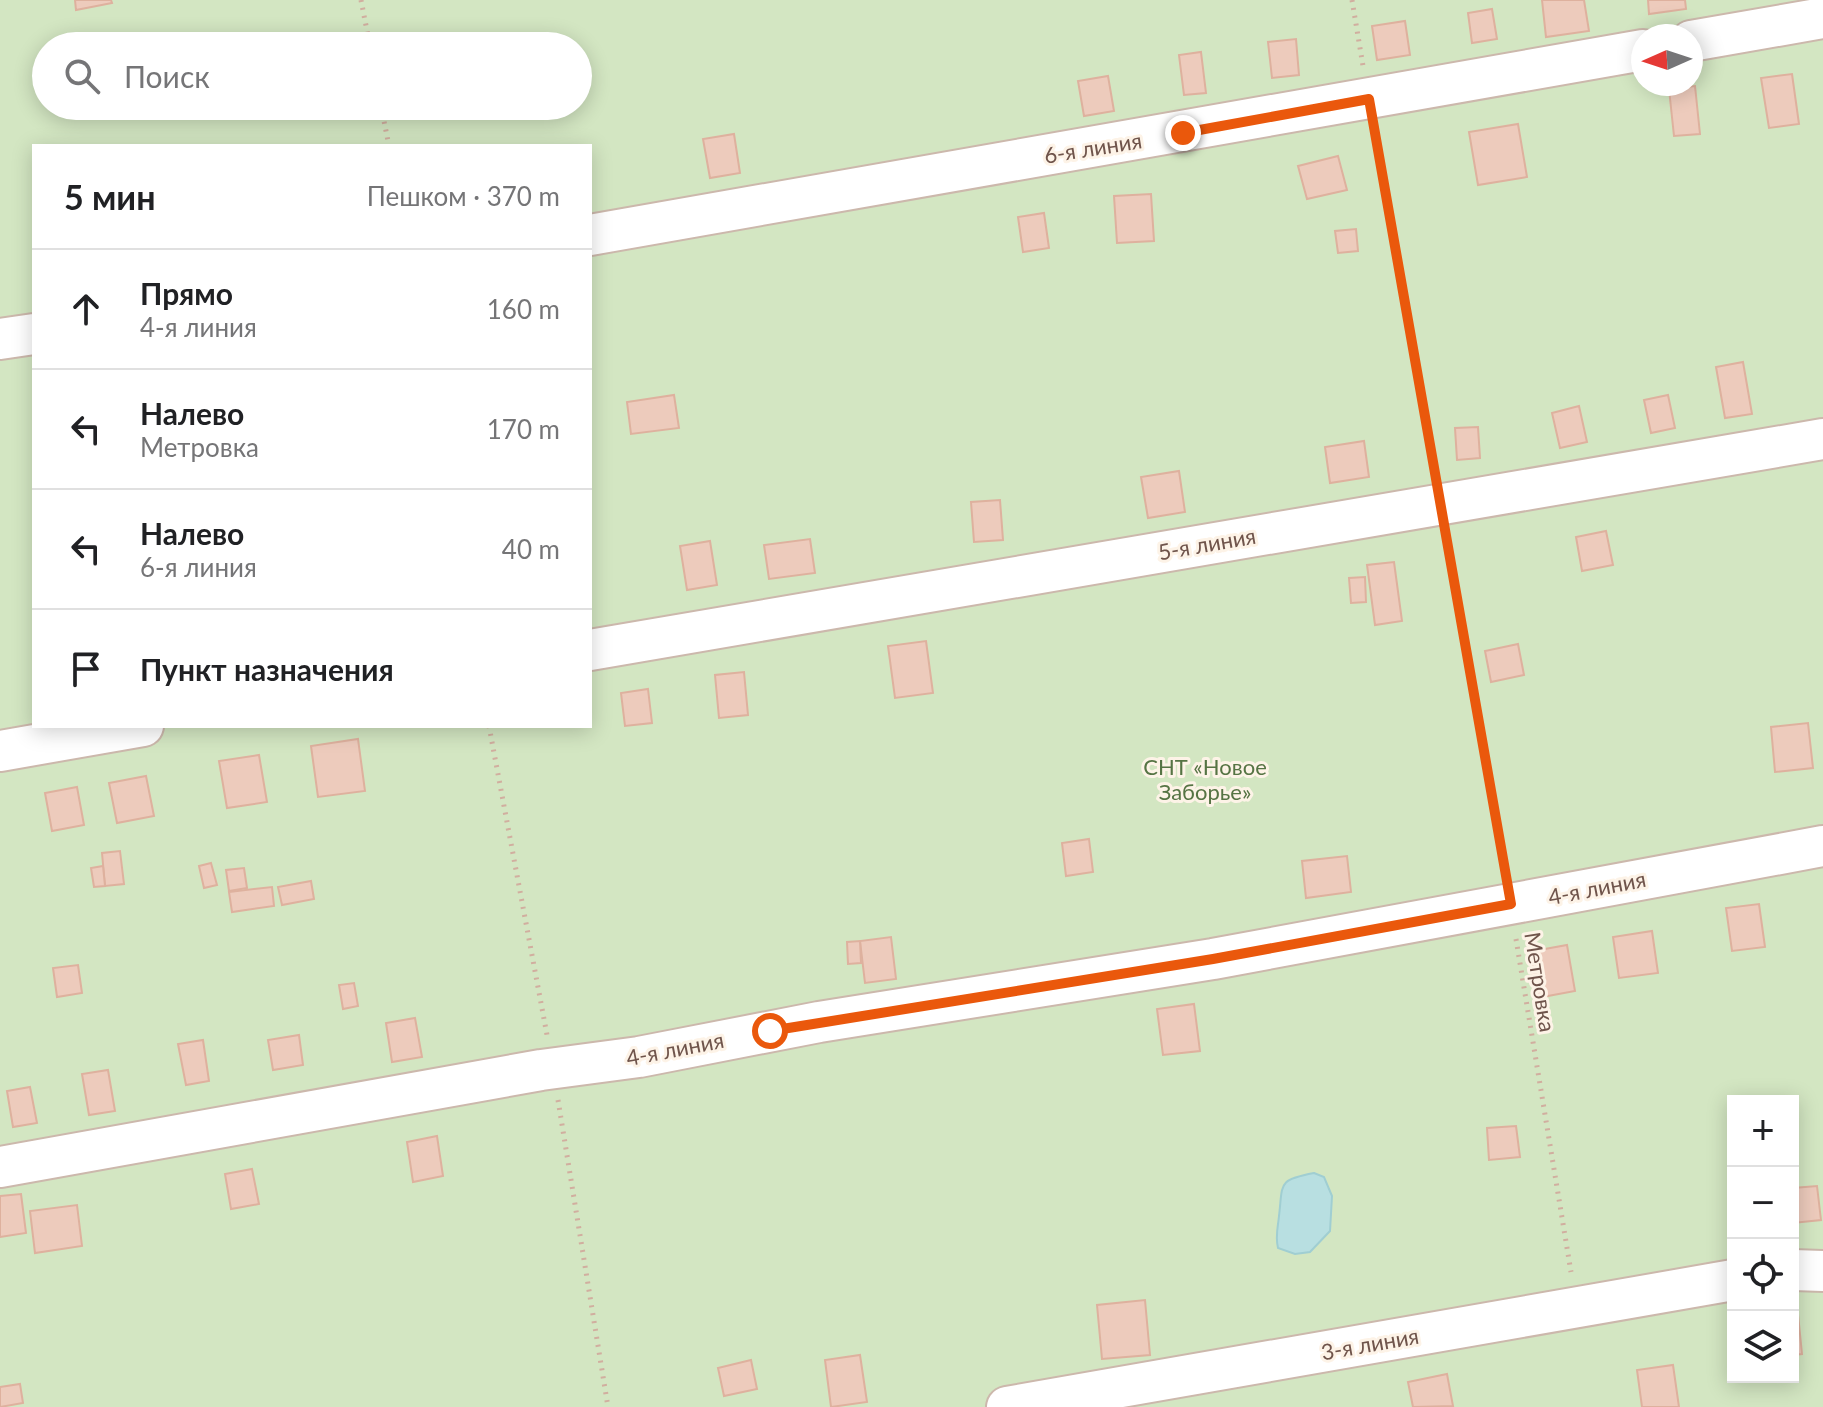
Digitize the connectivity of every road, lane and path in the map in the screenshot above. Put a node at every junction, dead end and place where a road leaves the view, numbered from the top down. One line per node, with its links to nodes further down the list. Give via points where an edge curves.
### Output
1 (361, 0): 4 (path)
2 (1352, 0): 7 (path, Метровка)
3 (1823, 18): 5 (lane)
4 (367, 32)
5 (1703, 39)
6 (1631, 52): 7 (lane, 6-я линия)
7 (1369, 99): 10 (lane, 6-я линия); 14 (path, Метровка)
8 (384, 120): 9 (path)
9 (389, 144)
10 (592, 235)
11 (32, 334): 12 (lane)
12 (0, 339)
13 (1823, 439): 14 (lane, 5-я линия)
14 (1439, 504): 15 (lane, 5-я линия); 19 (path, Метровка)
15 (592, 650)
16 (132, 728): 17 (lane)
17 (0, 751)
18 (1823, 846): 19 (lane, 4-я линия)
19 (1511, 904): 20 (lane, 4-я линия); 24 (path, Метровка)
20 (0, 1167)
21 (1799, 1270): 22 (lane)
22 (1823, 1271)
23 (1727, 1281): 24 (lane, 3-я линия)
24 (1577, 1308): 25 (lane, 3-я линия)
25 (1007, 1407)

